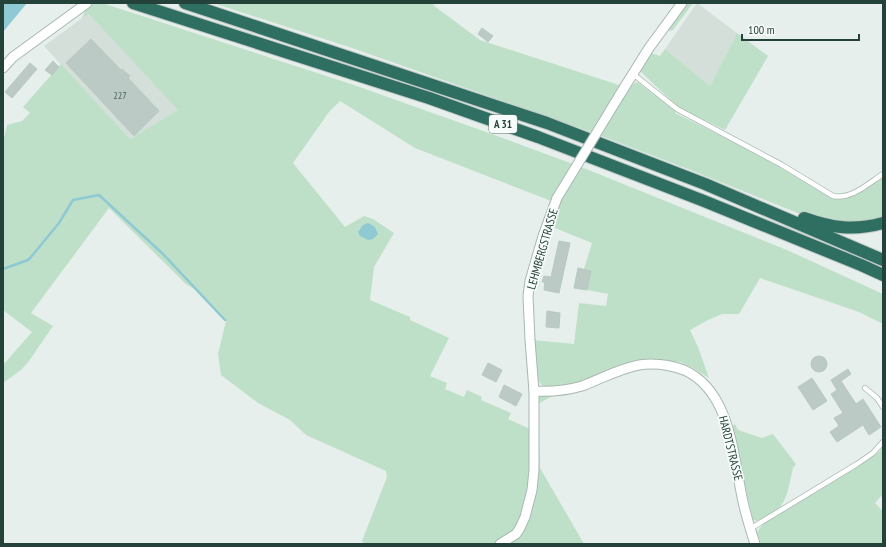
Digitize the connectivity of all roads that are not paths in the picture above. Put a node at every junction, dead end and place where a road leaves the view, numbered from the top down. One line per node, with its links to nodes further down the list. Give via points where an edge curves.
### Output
1 (87, 3): 5 (street, via 13,57)
2 (185, 3): 8 (highway, A 31, via 548,123)
3 (682, 3): 6 (street, LEHMBERGSTRASSE)
4 (135, 4): 11 (highway, A 31, via 429,98 538,137 711,204)
5 (3, 68)
6 (633, 74): 7 (lane, via 677,109 776,161 833,196 851,194); 13 (street, LEHMBERGSTRASSE, bridge, via 558,198 543,236 528,296)
7 (883, 174)
8 (705, 184): 9 (highway, via 832,226 850,229); 10 (highway, A 31)
9 (883, 223)
10 (883, 260)
11 (883, 275)
12 (865, 388): 14 (lane)
13 (534, 391): 16 (street, HARDTSTRASSE, via 552,392 582,386 640,365 676,367 695,376 714,395 724,415); 17 (street, LEHMBERGSTRASSE, via 532,490 520,528 516,534)
14 (883, 407)
15 (883, 442): 16 (lane, via 873,453)
16 (750, 529): 18 (street, HARDTSTRASSE)
17 (500, 544)
18 (755, 544)

